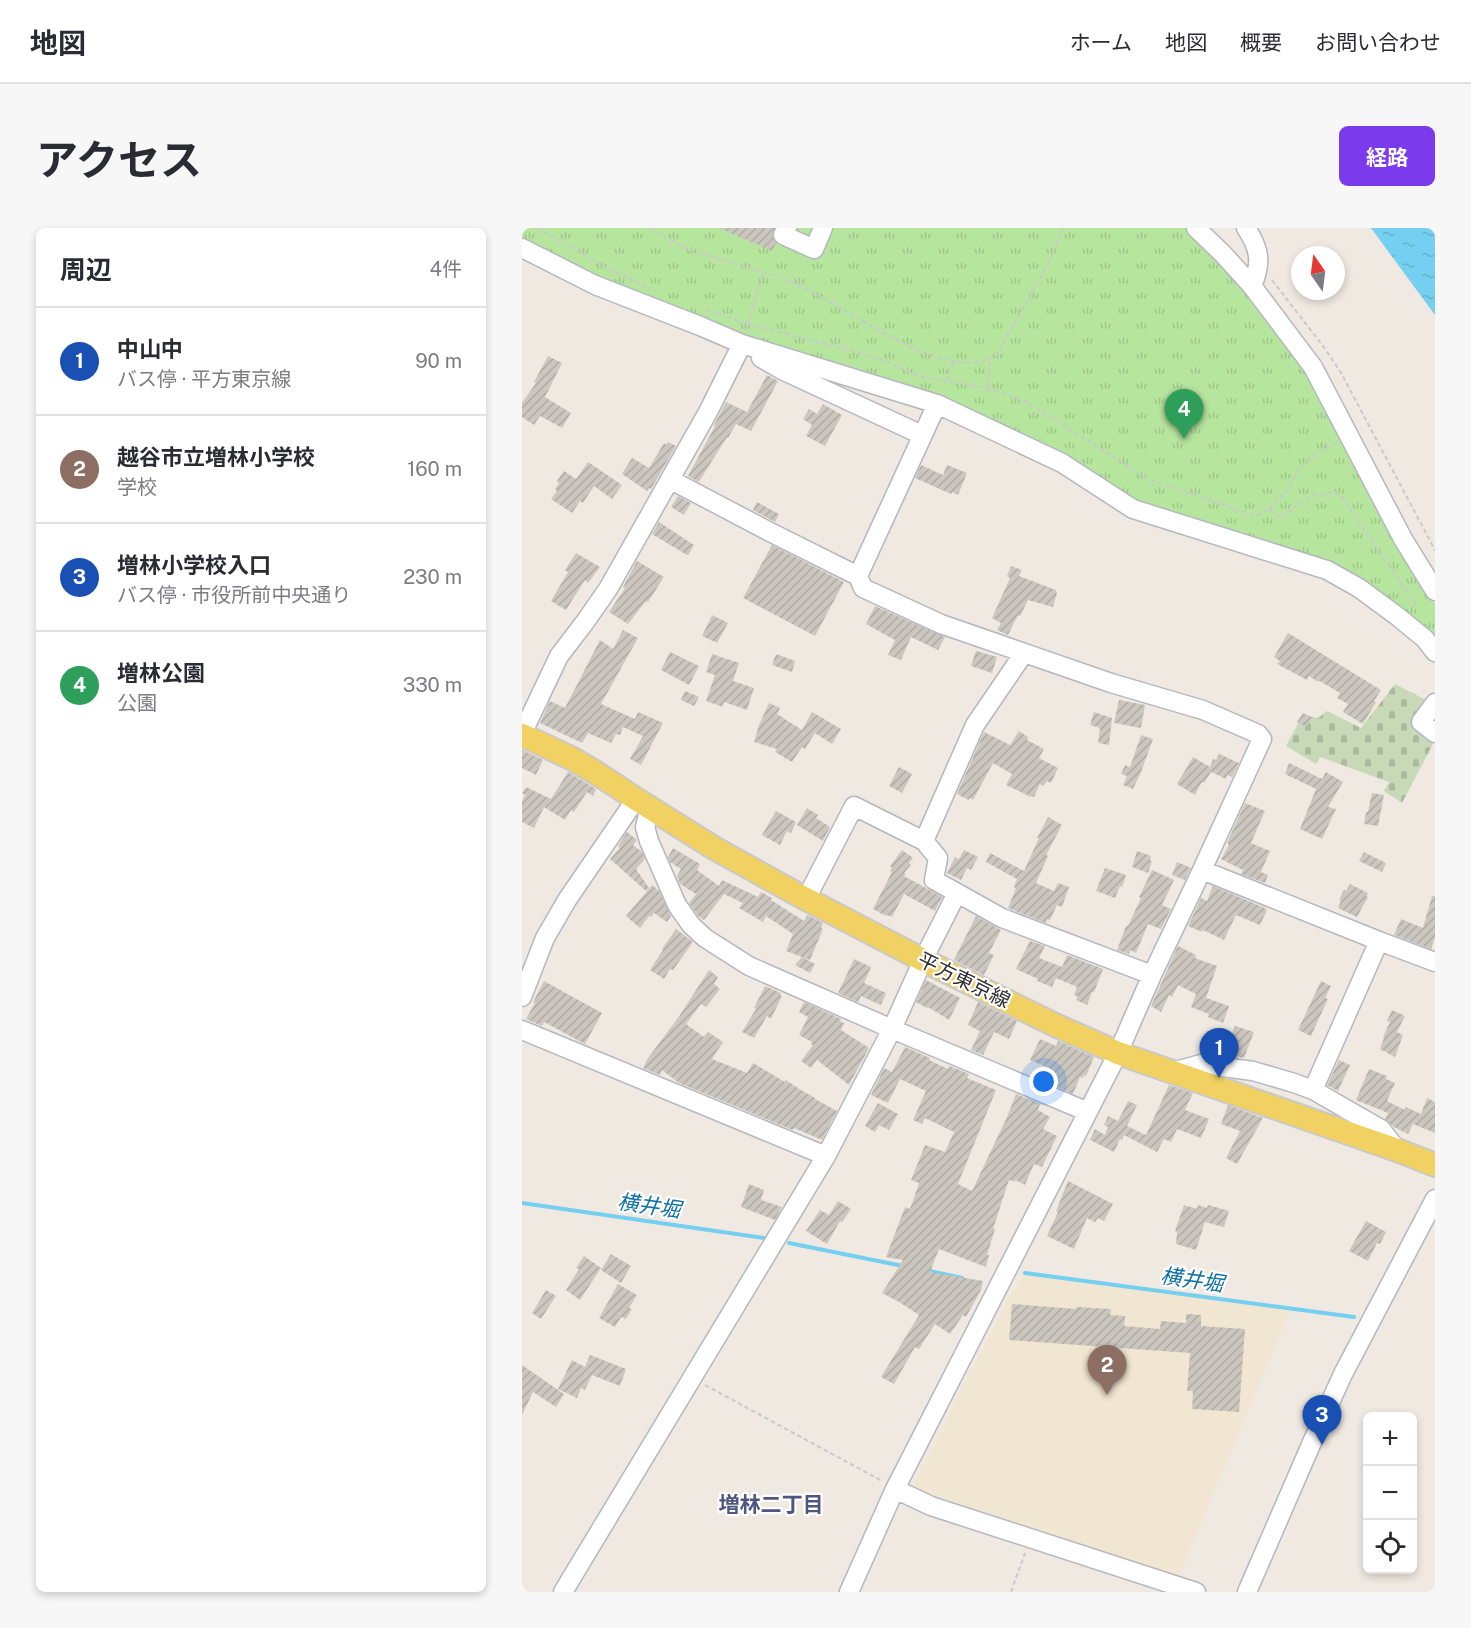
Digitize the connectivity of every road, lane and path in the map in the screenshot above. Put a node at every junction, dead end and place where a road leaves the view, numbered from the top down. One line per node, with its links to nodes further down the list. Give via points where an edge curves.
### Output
1 (537, 228): 11 (path)
2 (651, 228): 9 (path, via 690,249)
3 (787, 228): 4 (street, via 783,235 814,249)
4 (823, 228)
5 (1063, 228): 16 (path, via 1049,262 997,355)
6 (1196, 228): 10 (street)
7 (1246, 228): 10 (street, via 1259,264)
8 (522, 248): 14 (street, via 595,285)
9 (763, 272): 13 (path); 15 (path, via 809,290 906,346)
10 (1251, 286): 21 (street, via 1313,367)
11 (658, 292)
12 (698, 308): 13 (path)
13 (748, 324): 14 (path); 17 (path, via 846,349 926,378)
14 (742, 344): 19 (street); 20 (street, via 766,362); 22 (street)
15 (953, 360): 16 (path); 17 (path)
16 (990, 360): 18 (path)
17 (946, 381): 18 (path)
18 (987, 388): 23 (path, via 1026,402 1148,479 1256,516)
19 (937, 404): 20 (street); 26 (street, via 1062,463 1133,509 1327,570)
20 (922, 435): 24 (street)
21 (1348, 435): 23 (path, via 1298,470 1288,490); 25 (street)
22 (671, 480): 24 (street); 30 (street, via 608,589 559,656)
23 (1269, 509): 26 (path, via 1279,517 1314,495 1335,492 1344,499 1416,604)
24 (858, 576): 28 (street, via 862,588 941,624)
25 (1435, 591)
26 (1397, 616): 27 (street)
27 (1435, 652)
28 (1024, 653): 33 (street, via 975,725); 34 (street, via 1203,710 1258,734 1262,739)
29 (1435, 703): 31 (street, via 1421,722)
30 (522, 734): 32 (main road, 平方東京線, via 573,759)
31 (1435, 734)
32 (643, 804): 36 (main road, 平方東京線, via 714,849); 41 (street, via 567,900 545,938); 42 (street, via 649,841 677,905 705,938 749,966)
33 (924, 841): 35 (street, via 939,858 934,880); 36 (street, via 854,806)
34 (1202, 870): 37 (street); 40 (street)
35 (957, 893): 38 (street); 40 (street, via 1002,918)
36 (806, 899): 38 (main road, 平方東京線)
37 (1379, 941): 39 (street); 46 (street)
38 (923, 960): 42 (street); 44 (main road, 平方東京線)
39 (1435, 962)
40 (1152, 975): 44 (street)
41 (522, 997)
42 (892, 1029): 47 (street); 49 (street)
43 (522, 1030): 49 (street)
44 (1118, 1053): 45 (main road, 平方東京線); 47 (street)
45 (1172, 1072): 46 (street, via 1201,1064 1253,1071); 48 (main road, 平方東京線)
46 (1313, 1090): 48 (street, via 1381,1129)
47 (1088, 1112): 53 (street)
48 (1397, 1150): 50 (main road, 平方東京線)
49 (826, 1156): 52 (street)
50 (1435, 1165)
51 (1435, 1198): 59 (street, via 1343,1374)
52 (693, 1378): 53 (path); 55 (street)
53 (895, 1489): 54 (street, via 931,1506); 56 (street)
54 (1029, 1539): 57 (path); 58 (street)
55 (563, 1592)
56 (849, 1592)
57 (1011, 1592)
58 (1196, 1592)
59 (1247, 1592)

